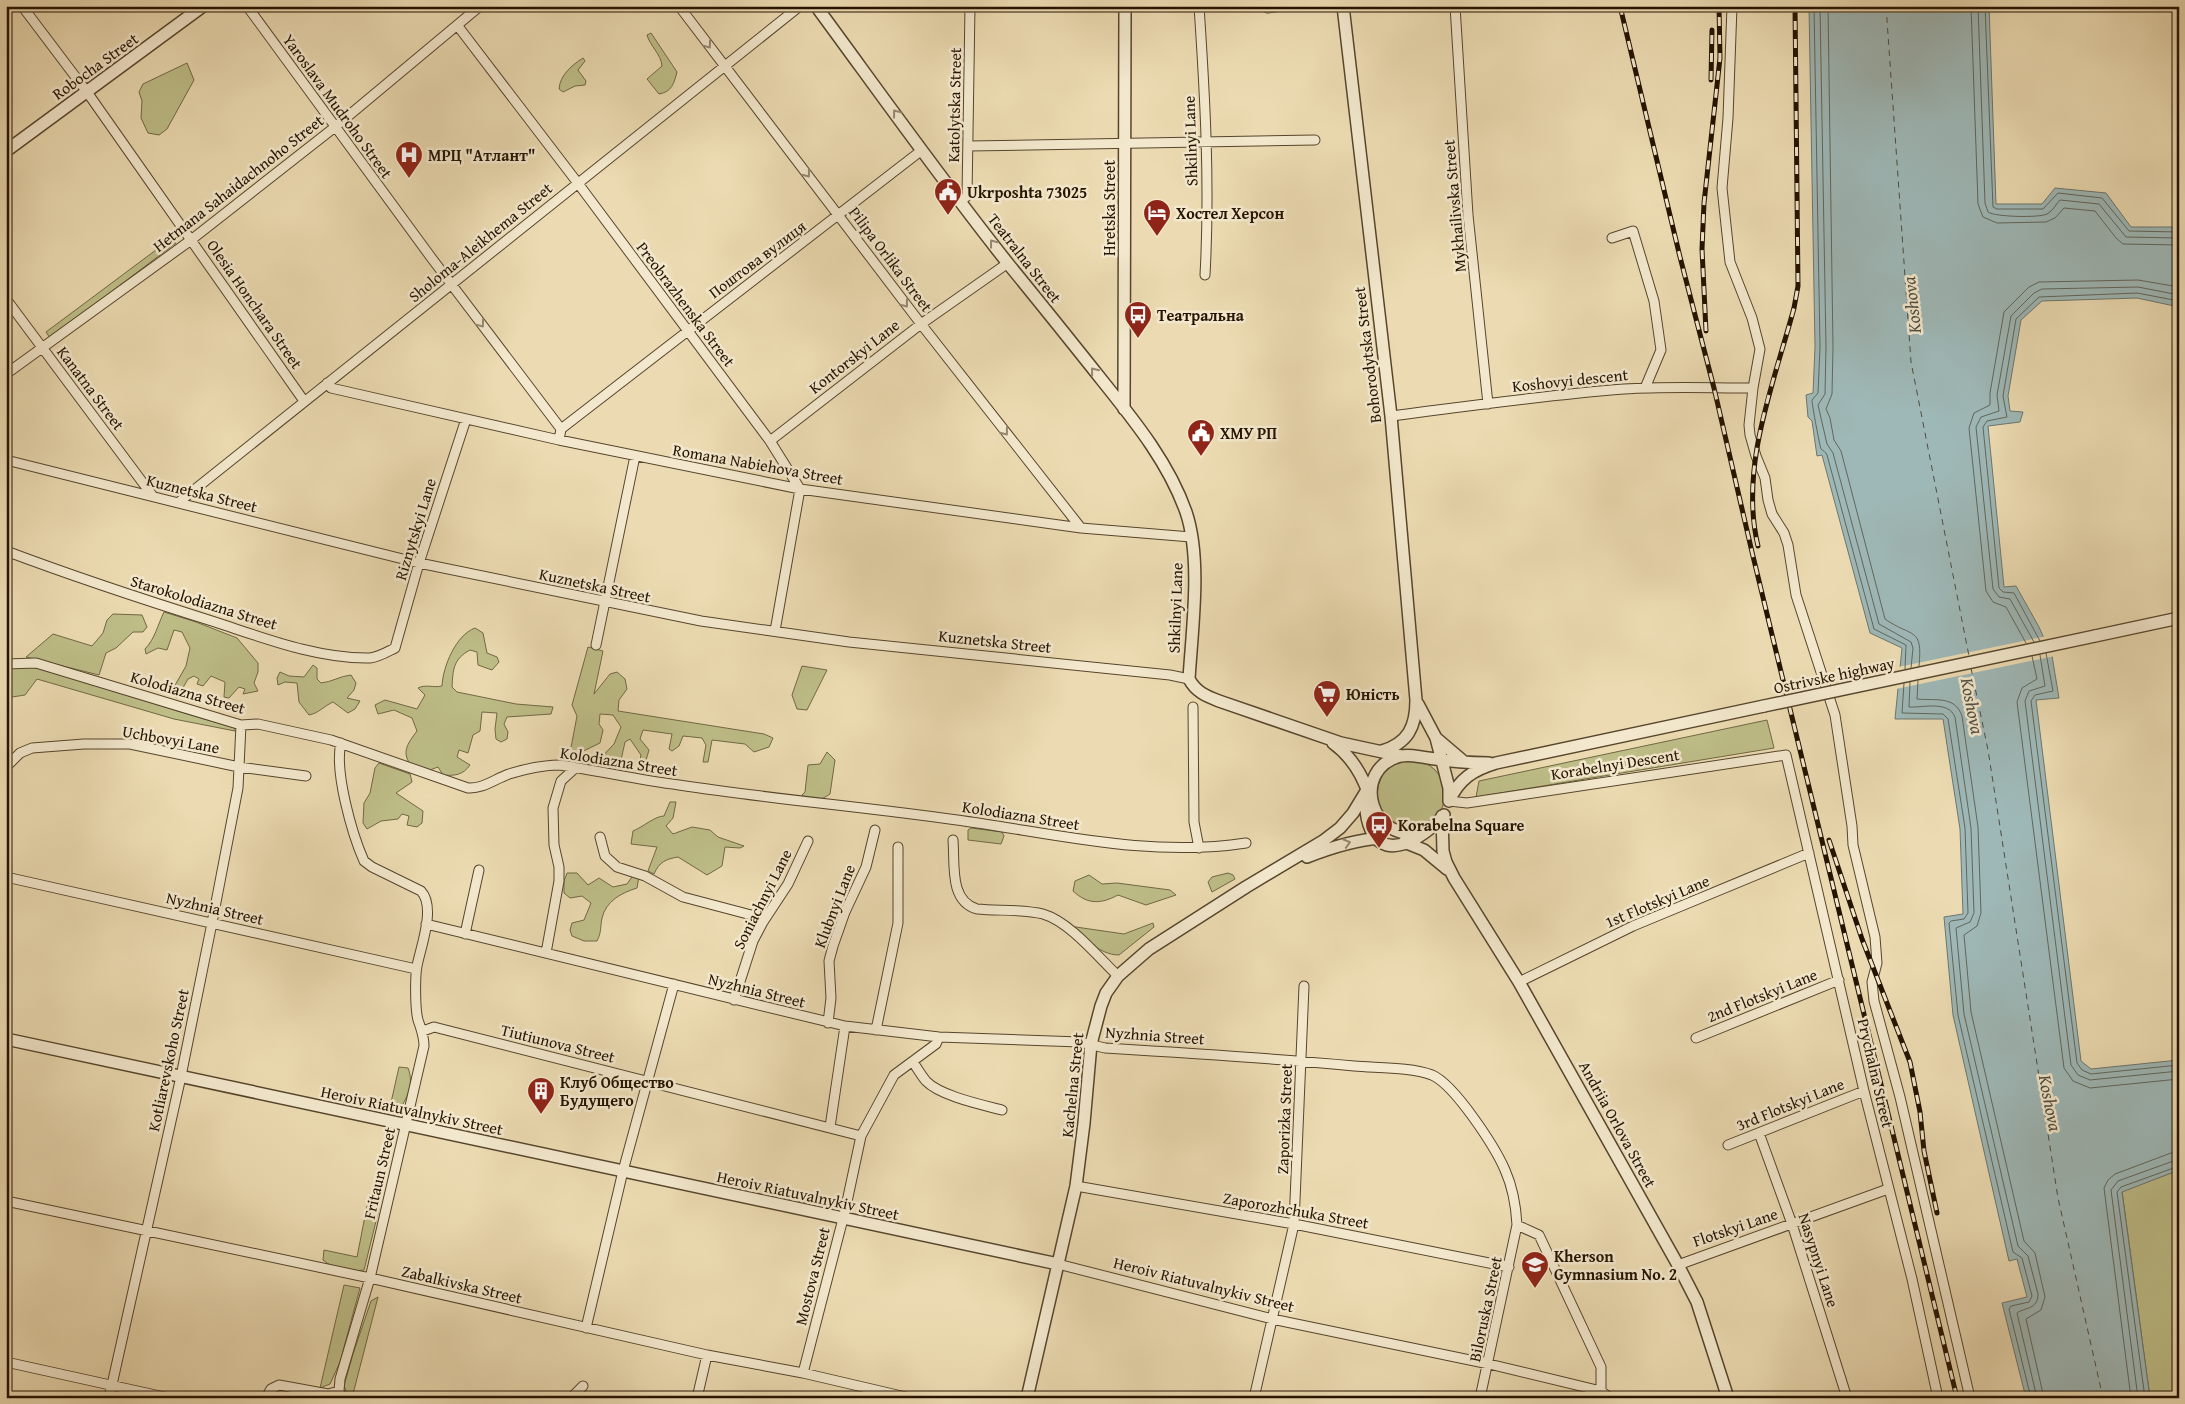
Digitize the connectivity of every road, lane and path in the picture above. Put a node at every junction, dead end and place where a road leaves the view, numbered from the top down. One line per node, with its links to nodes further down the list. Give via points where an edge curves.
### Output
1 (22, 6): 18 (street, Olesia Honchara Street)
2 (203, 6): 18 (street, Robocha Street)
3 (247, 6): 19 (street, Yaroslava Mudroho Street)
4 (480, 6): 16 (street, Hetmana Sahaidachnoho Street)
5 (679, 6): 17 (street, Pilipa Orlika Street, one-way to 17)
6 (800, 6): 17 (street, Sholoma-Aleikhema Street)
7 (816, 6): 24 (street, Teatralna Street, one-way to 7)
8 (970, 6): 23 (street, Katolytska Street)
9 (1125, 6): 22 (street, Hretska Street)
10 (1200, 6): 21 (street, Shkilnyi Lane)
11 (1283, 6): 15 (street)
12 (1343, 6): 45 (street, Bohorodytska Street)
13 (1455, 6): 43 (street, Mykhailivska Street, via 1468,215)
14 (1732, 6): 41 (street, via 1722,188 1730,262 1752,318 1760,349)
15 (1266, 8)
16 (457, 25): 19 (street, Hetmana Sahaidachnoho Street); 26 (street, Preobrazhenska Street)
17 (724, 66): 26 (street, Sholoma-Aleikhema Street); 28 (street, Pilipa Orlika Street, one-way to 28)
18 (87, 92): 25 (street, Robocha Street); 30 (street, Olesia Honchara Street)
19 (335, 127): 30 (street, Hetmana Sahaidachnoho Street); 33 (street, Yaroslava Mudroho Street)
20 (1315, 140): 21 (street)
21 (1207, 142): 22 (street); 32 (street, Shkilnyi Lane)
22 (1125, 144): 23 (street); 44 (street, Hretska Street)
23 (969, 146): 27 (street, Katolytska Street, via 967,196)
24 (922, 150): 27 (street, Teatralna Street); 28 (street, Поштова вулиця)
25 (6, 151)
26 (577, 182): 33 (street, Sholoma-Aleikhema Street); 36 (street, Preobrazhenska Street)
27 (961, 201): 31 (street, Teatralna Street, one-way to 27)
28 (839, 216): 35 (street, Pilipa Orlika Street, one-way to 35); 36 (street, Поштова вулиця)
29 (1612, 238): 40 (street, via 1633,232 1654,300 1661,350)
30 (191, 240): 37 (street, Hetmana Sahaidachnoho Street); 42 (street, Olesia Honchara Street)
31 (1008, 263): 35 (street, Kontorskyi Lane); 44 (street, Teatralna Street, one-way to 31)
32 (1205, 275)
33 (452, 285): 39 (street, Sholoma-Aleikhema Street); 47 (street, Yaroslava Mudroho Street, one-way to 47)
34 (6, 299): 37 (street, Kanatna Street)
35 (921, 324): 49 (street, Kontorskyi Lane); 55 (street, Pilipa Orlika Street, one-way to 55)
36 (687, 331): 47 (street, Поштова вулиця); 49 (street, Preobrazhenska Street)
37 (42, 349): 38 (street, Hetmana Sahaidachnoho Street); 53 (street, Kanatna Street)
38 (6, 374)
39 (326, 383): 42 (street, Sholoma-Aleikhema Street); 46 (street, Romana Nabiehova Street, via 331,388)
40 (1645, 388): 41 (street, Koshovyi descent); 43 (street, Koshovyi descent)
41 (1753, 388): 173 (street, via 1750,435 1766,478 1772,514 1788,545 1796,595 1835,715 1853,845 1875,937 1874,1001 1900,1097)
42 (304, 402): 54 (street, Sholoma-Aleikhema Street)
43 (1488, 404): 45 (street, Koshovyi descent)
44 (1124, 409): 56 (street, Teatralna Street, via 1174,481)
45 (1391, 416): 66 (street, Bohorodytska Street)
46 (466, 419): 48 (street, Romana Nabiehova Street); 58 (street, Riznytskyi Lane)
47 (561, 429): 48 (street)
48 (559, 440): 50 (street, Romana Nabiehova Street)
49 (770, 441): 52 (street, Preobrazhenska Street)
50 (635, 456): 52 (street, Romana Nabiehova Street); 59 (street)
51 (6, 460): 53 (street, Kuznetska Street)
52 (800, 488): 55 (street, Romana Nabiehova Street); 61 (street)
53 (152, 495): 54 (street, Kuznetska Street)
54 (180, 502): 58 (street, Kuznetska Street)
55 (1082, 528): 56 (street, Romana Nabiehova Street)
56 (1192, 537): 65 (street, Shkilnyi Lane, via 1194,574)
57 (6, 551): 63 (street, Starokolodiazna Street, via 92,583 314,651 371,658)
58 (420, 564): 59 (street, Kuznetska Street); 63 (street, Riznytskyi Lane)
59 (606, 603): 61 (street, Kuznetska Street); 62 (street)
60 (2179, 618): 79 (street, Ostrivske highway, bridge)
61 (775, 631): 65 (street, Kuznetska Street)
62 (596, 646)
63 (395, 648)
64 (6, 664): 69 (street, Kolodiazna Street, via 36,663)
65 (1189, 679): 71 (street, via 1196,690 1218,701)
66 (1416, 700): 68 (street, Bohorodytska Street); 70 (street, Bohorodytska Street)
67 (1193, 706): 100 (street, via 1194,822)
68 (1414, 722): 73 (street, Bohorodytska Street, via 1403,741); 75 (street, Bohorodytska Street)
69 (241, 725): 72 (street, Kolodiazna Street, via 258,724); 81 (street, Kotliarevskoho Street)
70 (1436, 738): 77 (street, Bohorodytska Street); 78 (street, Bohorodytska Street)
71 (1328, 739): 73 (street); 83 (street, via 1343,751)
72 (341, 743): 82 (street, Kolodiazna Street, via 468,788 548,765); 108 (street, via 345,799 364,860 421,891 428,906)
73 (1380, 751): 75 (street)
74 (1786, 755): 88 (street, Korabelnyi Descent, via 1467,803); 101 (street, Prychalna Street)
75 (1401, 756): 76 (street); 86 (street, via 1384,765)
76 (1426, 758): 77 (street, Ostrivske highway); 85 (street)
77 (1441, 759): 78 (street, Ostrivske highway); 85 (street, Bohorodytska Street)
78 (1464, 761): 79 (street, Ostrivske highway)
79 (1496, 762): 88 (street, Ostrivske highway, via 1459,782)
80 (6, 767): 81 (street, Uchbovyi Lane, via 20,753 32,748 130,744)
81 (239, 767): 84 (street, Uchbovyi Lane); 107 (street, Kotliarevskoho Street, via 238,788)
82 (574, 767): 100 (street, Kolodiazna Street, via 677,785 956,820 1113,844); 110 (street, via 560,781 553,808 559,881)
83 (1360, 774): 87 (street); 89 (street)
84 (306, 776)
85 (1445, 776): 88 (street)
86 (1373, 780): 87 (street, Kachelna Street); 90 (street)
87 (1367, 791): 89 (street, Kachelna Street); 90 (street); 95 (street, via 1366,816)
88 (1449, 801): 91 (street)
89 (1358, 806): 102 (street, Kachelna Street, via 1340,828)
90 (1372, 806): 94 (street, via 1378,817)
91 (1442, 816): 94 (street, via 1426,830); 105 (street, Andriia Orlova Street, via 1443,851)
92 (875, 830): 118 (street, Klubnyi Lane, via 866,867 832,946)
93 (600, 837): 106 (street, via 606,856 617,867 645,876 683,897 755,916)
94 (1401, 838): 95 (street, Kachelna Street); 95 (street, via 1395,846 1384,845); 105 (street, Andriia Orlova Street, via 1433,857)
95 (1376, 839): 102 (street, Kachelna Street, one-way to 95, via 1346,843)
96 (954, 840): 112 (street, via 956,884 962,902 977,909 1036,913 1054,919 1083,940)
97 (808, 841): 106 (street, Soniachnyi Lane, via 788,884)
98 (1246, 843): 100 (street, Kolodiazna Street)
99 (898, 847): 120 (street, via 898,923)
100 (1198, 848)
101 (1809, 853): 113 (street, Prychalna Street); 114 (street, 1st Flotskyi Lane, via 1633,926)
102 (1284, 865): 112 (street, Kachelna Street, via 1155,945)
103 (479, 870): 109 (street)
104 (6, 877): 107 (street, Nyzhnia Street)
105 (1454, 878): 114 (street, Andriia Orlova Street)
106 (763, 922): 117 (street, Soniachnyi Lane, via 746,960)
107 (212, 923): 111 (street, Nyzhnia Street); 128 (street, Kotliarevskoho Street)
108 (426, 924): 109 (street, Nyzhnia Street); 111 (street, Fritaun Street)
109 (465, 934): 110 (street, Nyzhnia Street)
110 (546, 953): 115 (street, Nyzhnia Street)
111 (416, 969): 121 (street, Fritaun Street, via 418,1018)
112 (1118, 976): 125 (street, Kachelna Street, via 1100,1006)
113 (1839, 980): 123 (street, 2nd Flotskyi Lane); 130 (street, Prychalna Street)
114 (1519, 982): 147 (street, Andriia Orlova Street)
115 (674, 984): 117 (street, Nyzhnia Street); 129 (street)
116 (1304, 986): 126 (street, Zaporizka Street)
117 (734, 1000): 118 (street, Nyzhnia Street)
118 (828, 1023): 119 (street, Nyzhnia Street)
119 (845, 1026): 120 (street, Nyzhnia Street); 133 (street)
120 (876, 1030): 122 (street, Nyzhnia Street)
121 (423, 1031): 129 (street, Tiutiunova Street, via 434,1027); 132 (street, Fritaun Street, via 424,1046)
122 (939, 1037): 125 (street, Nyzhnia Street); 127 (street, Mostova Street, via 936,1044)
123 (1696, 1038)
124 (6, 1040): 128 (street, Heroiv Riatuvalnykiv Street)
125 (1090, 1044): 126 (street, Nyzhnia Street, via 1105,1048); 138 (street, Kachelna Street)
126 (1301, 1060): 142 (street, Zaporizka Street); 144 (street, Nyzhnia Street, via 1413,1071 1441,1081 1472,1117 1505,1170 1514,1194)
127 (913, 1062): 131 (street, via 926,1081 936,1088 967,1101); 135 (street, Mostova Street, via 899,1070 889,1082)
128 (181, 1076): 132 (street, Heroiv Riatuvalnykiv Street); 145 (street, Kotliarevskoho Street)
129 (648, 1082): 133 (street, Tiutiunova Street); 137 (street)
130 (1864, 1091): 134 (street, 3rd Flotskyi Lane); 139 (street, Prychalna Street)
131 (1002, 1110)
132 (406, 1125): 137 (street, Heroiv Riatuvalnykiv Street); 149 (street, Fritaun Street)
133 (830, 1127): 135 (street, Tiutiunova Street)
134 (1759, 1133): 136 (street, 3rd Flotskyi Lane); 143 (street, Nasypnyi Lane)
135 (861, 1136): 141 (street, Mostova Street)
136 (1728, 1145)
137 (623, 1172): 141 (street, Heroiv Riatuvalnykiv Street); 151 (street)
138 (1076, 1186): 142 (street, Zaporozhchuka Street); 146 (street, Kachelna Street)
139 (1888, 1189): 143 (street, Flotskyi Lane); 172 (street, Prychalna Street, via 1912,1278)
140 (6, 1201): 145 (street, Zabalkivska Street)
141 (842, 1219): 146 (street, Heroiv Riatuvalnykiv Street); 155 (street, Mostova Street)
142 (1294, 1224): 148 (street, Zaporozhchuka Street); 150 (street, Zaporizka Street)
143 (1792, 1224): 147 (street, Flotskyi Lane); 171 (street, Nasypnyi Lane)
144 (1516, 1226): 148 (street, Biloruska Street); 158 (street, via 1539,1235 1601,1367)
145 (147, 1231): 149 (street, Zabalkivska Street); 156 (street, Kotliarevskoho Street)
146 (1058, 1264): 150 (street, Heroiv Riatuvalnykiv Street); 166 (street, Kachelna Street)
147 (1678, 1265): 170 (street, Andriia Orlova Street, via 1697,1302)
148 (1509, 1267): 154 (street, Biloruska Street)
149 (370, 1278): 151 (street, Zabalkivska Street); 159 (street, Fritaun Street, via 340,1379)
150 (1272, 1319): 154 (street, Heroiv Riatuvalnykiv Street); 167 (street, Zaporizka Street)
151 (586, 1328): 152 (street, Zabalkivska Street)
152 (707, 1355): 155 (street, Zabalkivska Street); 164 (street)
153 (6, 1362): 156 (street)
154 (1489, 1364): 158 (street, Heroiv Riatuvalnykiv Street); 168 (street, Biloruska Street)
155 (803, 1373): 165 (street, Zabalkivska Street)
156 (111, 1386): 160 (street, Kotliarevskoho Street); 161 (street)
157 (583, 1386): 163 (street)
158 (1601, 1391): 169 (street)
159 (341, 1395): 162 (street, via 279,1385 271,1389)
160 (109, 1398)
161 (169, 1398)
162 (266, 1398)
163 (571, 1398)
164 (696, 1398)
165 (910, 1398)
166 (1027, 1398)
167 (1254, 1398)
168 (1480, 1398)
169 (1610, 1398)
170 (1728, 1398)
171 (1847, 1398)
172 (1938, 1398)
173 (1970, 1398)

